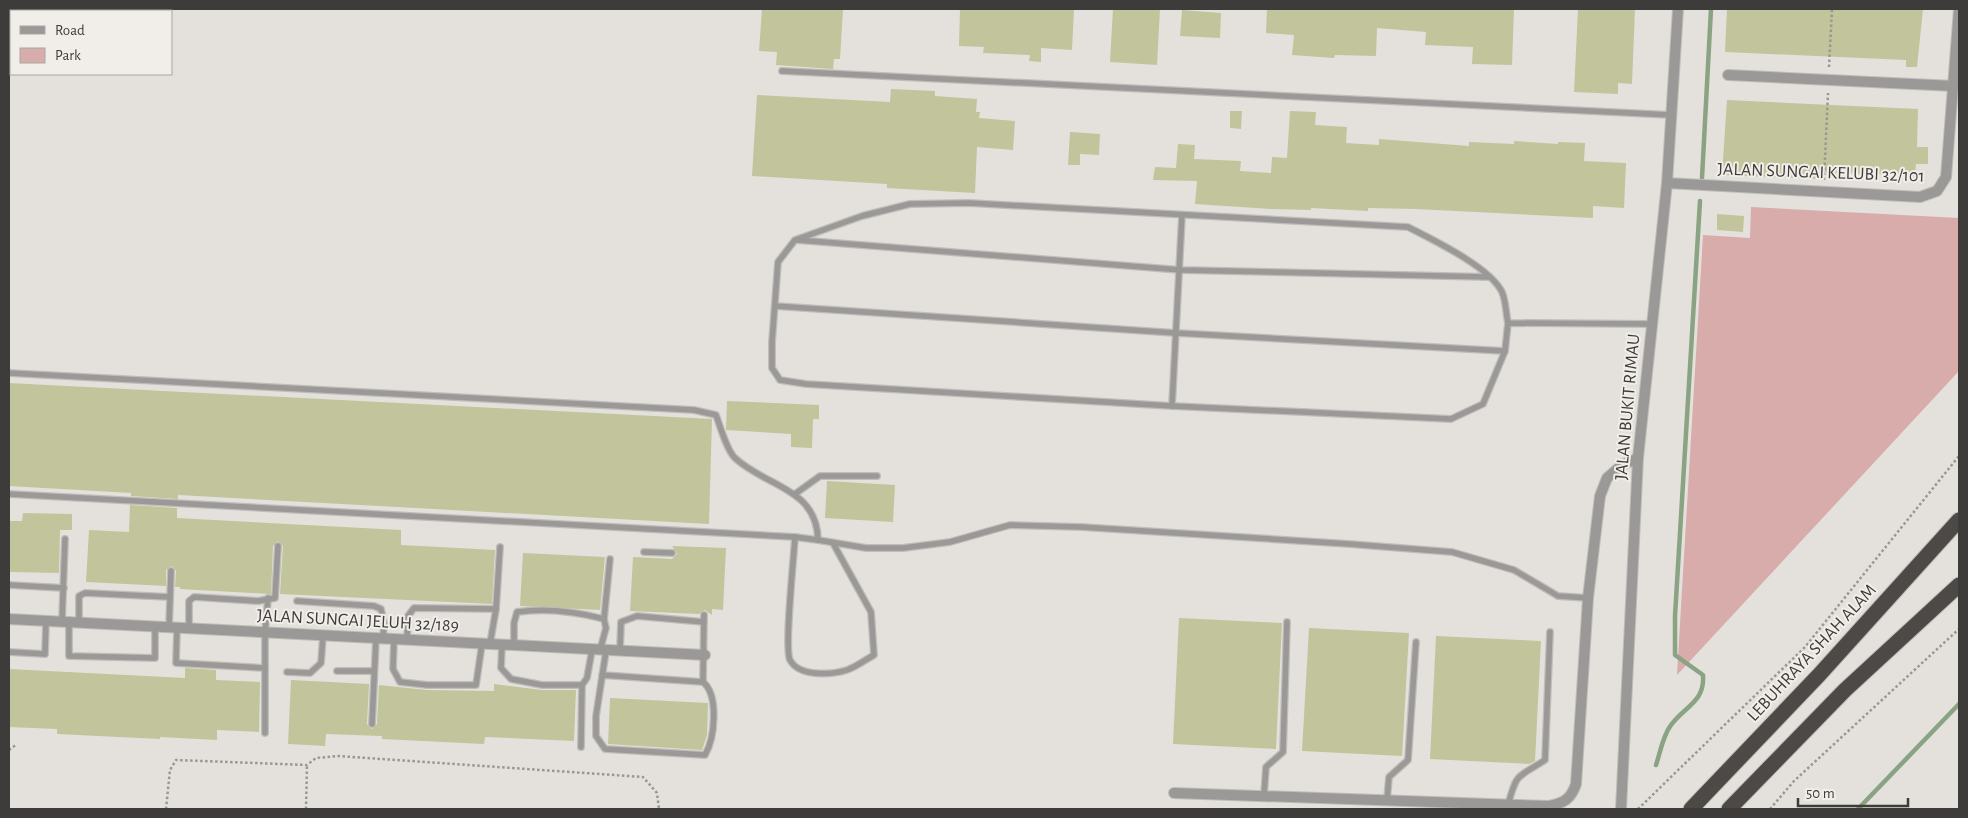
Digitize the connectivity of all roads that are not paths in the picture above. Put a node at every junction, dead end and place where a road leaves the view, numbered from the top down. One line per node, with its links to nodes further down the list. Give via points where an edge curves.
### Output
1 (1678, 9): 6 (street, JALAN BUKIT RIMAU)
2 (1959, 9): 5 (street, JALAN SUNGAI KELUBI 32/101)
3 (782, 70): 6 (lane)
4 (1728, 75): 5 (street)
5 (1954, 86): 7 (street, JALAN SUNGAI KELUBI 32/101, via 1946,177 1937,191 1920,197)
6 (1671, 115): 7 (street, JALAN BUKIT RIMAU)
7 (1667, 183): 14 (street, JALAN BUKIT RIMAU)
8 (1182, 215): 9 (lane, via 969,203 910,204 862,216); 10 (lane); 11 (lane, via 1408,227 1461,255)
9 (795, 240): 10 (lane); 12 (lane, via 778,262)
10 (1180, 270): 11 (lane); 15 (lane)
11 (1488, 276): 13 (lane, via 1502,292)
12 (775, 306): 15 (lane); 18 (lane, via 772,368 780,380)
13 (1508, 323): 14 (lane); 16 (lane)
14 (1651, 324): 19 (street, JALAN BUKIT RIMAU)
15 (1176, 333): 16 (lane); 18 (lane)
16 (1505, 351): 18 (lane, via 1483,404 1451,419)
17 (9, 373): 22 (lane, via 694,410 716,415 733,456 761,478)
18 (1172, 406)
19 (1638, 458): 39 (street, via 1607,478 1600,496); 80 (street, JALAN BUKIT RIMAU)
20 (877, 476): 22 (lane, via 820,476)
21 (9, 494): 24 (lane)
22 (796, 494): 26 (lane, via 808,507 818,526)
23 (1959, 520): 81 (highway, LEBUHRAYA SHAH ALAM, via 1819,675)
24 (795, 537): 26 (lane); 27 (lane, via 789,659 798,670 810,673 847,670 874,655 871,612)
25 (65, 539): 36 (lane)
26 (818, 540): 27 (lane)
27 (833, 542): 39 (lane, via 866,548 903,548 950,542 1010,525 1349,544 1452,552 1514,570 1558,596)
28 (278, 546): 38 (lane, via 275,598)
29 (500, 547): 41 (lane)
30 (644, 552): 31 (lane)
31 (672, 552)
32 (610, 559): 44 (lane)
33 (171, 570): 37 (lane)
34 (9, 585): 36 (lane)
35 (1959, 585): 82 (highway, via 1846,690)
36 (64, 588): 48 (lane)
37 (170, 597): 48 (lane, via 85,593 79,596); 50 (lane)
38 (268, 598): 51 (lane, via 258,601 194,597 190,601); 53 (lane)
39 (1588, 598): 79 (street, via 1576,784 1571,797 1560,804)
40 (297, 601): 55 (lane, via 381,609 384,623)
41 (496, 610): 57 (lane, via 414,608 408,616); 59 (lane)
42 (704, 614): 46 (lane)
43 (9, 619): 45 (street, JALAN SUNGAI JELUH 32/189)
44 (604, 619): 61 (lane, via 584,614 518,612 514,623); 62 (lane, via 606,628)
45 (46, 621): 48 (street, JALAN SUNGAI JELUH 32/189); 63 (lane, via 45,654)
46 (704, 622): 64 (lane, via 637,616 621,622); 65 (lane)
47 (1287, 622): 77 (lane, via 1283,752 1266,767)
48 (70, 623): 49 (street, JALAN SUNGAI JELUH 32/189); 49 (lane, via 69,656 155,658)
49 (155, 627): 50 (street, JALAN SUNGAI JELUH 32/189)
50 (173, 628): 51 (street, JALAN SUNGAI JELUH 32/189); 66 (lane, via 176,662)
51 (189, 629): 53 (street, JALAN SUNGAI JELUH 32/189)
52 (1550, 632): 79 (lane, via 1545,760 1520,774)
53 (264, 633): 54 (street, JALAN SUNGAI JELUH 32/189); 66 (lane)
54 (323, 636): 55 (street, JALAN SUNGAI JELUH 32/189); 69 (lane, via 321,663 310,673)
55 (380, 639): 56 (street, JALAN SUNGAI JELUH 32/189); 68 (lane)
56 (394, 640): 57 (street, JALAN SUNGAI JELUH 32/189); 59 (lane, via 393,668 400,682 427,685 476,685)
57 (407, 640): 59 (street, JALAN SUNGAI JELUH 32/189)
58 (1416, 642): 78 (lane, via 1408,760 1389,777)
59 (486, 644): 60 (street, JALAN SUNGAI JELUH 32/189)
60 (502, 645): 61 (street, JALAN SUNGAI JELUH 32/189); 72 (lane, via 501,668 511,679 542,685)
61 (514, 646): 62 (street, JALAN SUNGAI JELUH 32/189)
62 (599, 650): 64 (street, JALAN SUNGAI JELUH 32/189); 70 (lane); 72 (lane)
63 (9, 652)
64 (620, 652): 65 (street, JALAN SUNGAI JELUH 32/189)
65 (705, 655): 71 (lane)
66 (265, 668): 74 (lane)
67 (337, 671): 68 (lane)
68 (373, 671): 73 (lane)
69 (287, 672)
70 (602, 675): 71 (lane); 71 (lane, via 596,736 605,749 705,755 710,747 714,705 711,688)
71 (703, 682)
72 (582, 686): 75 (lane)
73 (372, 724)
74 (265, 732)
75 (581, 747)
76 (1174, 793): 77 (street)
77 (1264, 795): 78 (street)
78 (1387, 800): 79 (street)
79 (1508, 807)
80 (1621, 809)
81 (1691, 809)
82 (1729, 809)

